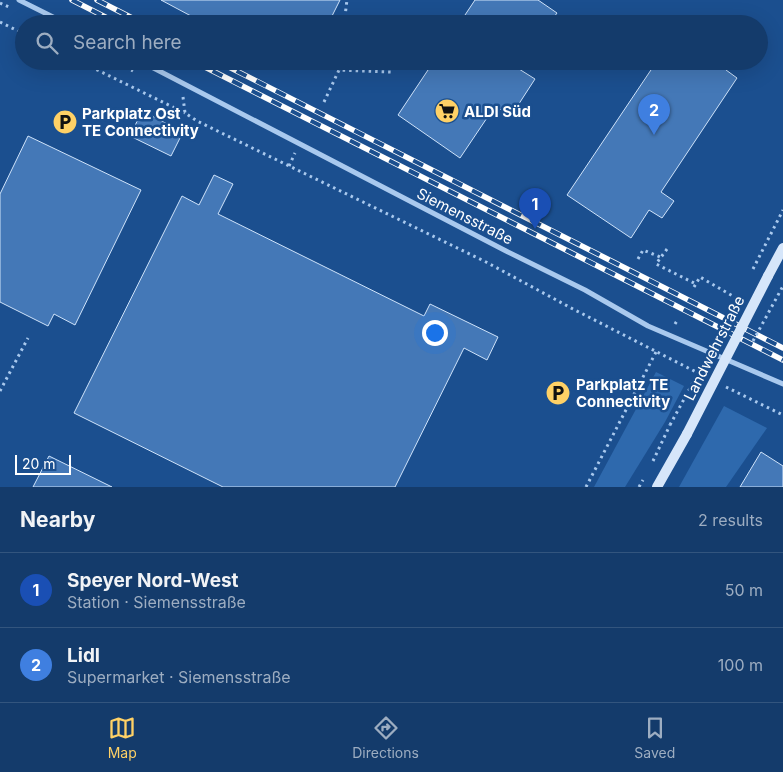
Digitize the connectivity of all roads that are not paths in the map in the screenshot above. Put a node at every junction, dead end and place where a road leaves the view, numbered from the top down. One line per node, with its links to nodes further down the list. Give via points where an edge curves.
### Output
1 (19, 0): 2 (street)
2 (49, 15)
3 (157, 70): 5 (street, Siemensstraße, via 648,326)
4 (783, 248): 6 (main road, Landwehrstraße, bridge)
5 (783, 384)
6 (657, 487)

